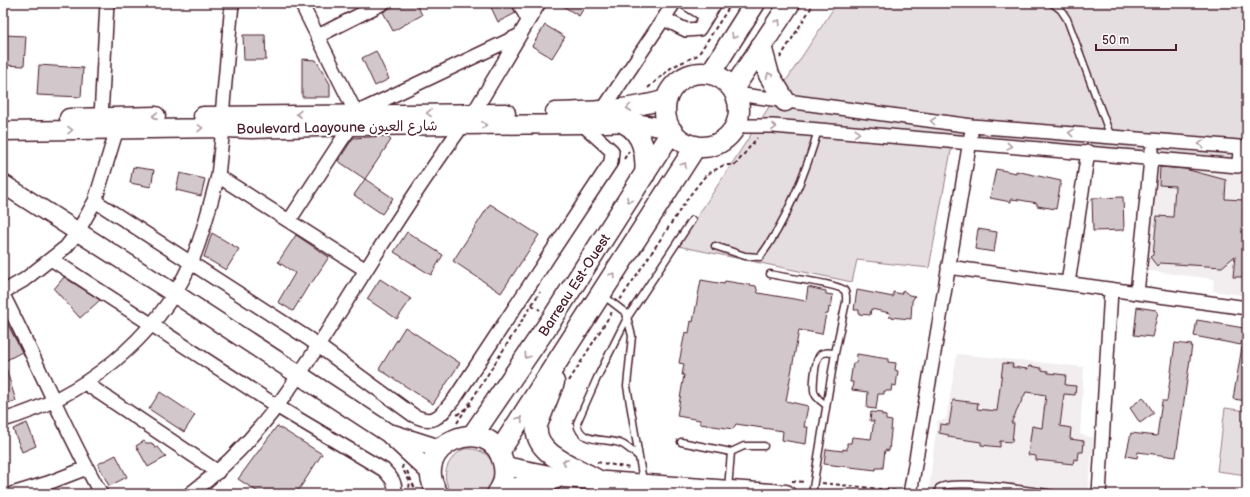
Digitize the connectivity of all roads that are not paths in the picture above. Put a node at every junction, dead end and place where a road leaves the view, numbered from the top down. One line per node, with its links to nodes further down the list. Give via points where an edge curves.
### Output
1 (107, 3): 24 (street)
2 (232, 3): 28 (street)
3 (301, 3): 17 (street)
4 (383, 3): 17 (street)
5 (519, 3): 15 (street)
6 (539, 3): 15 (street)
7 (674, 3): 14 (street)
8 (686, 3): 13 (street)
9 (715, 3): 13 (street)
10 (755, 3): 19 (main road, one-way to 19)
11 (790, 3): 18 (main road, one-way to 11)
12 (1052, 3): 37 (lane, via 1062,10 1067,19)
13 (706, 16): 14 (street, via 699,29 686,30)
14 (664, 19): 23 (street)
15 (528, 20): 16 (street)
16 (520, 35): 26 (street); 27 (street)
17 (318, 36): 27 (street)
18 (761, 46): 20 (main road); 22 (main road, via 769,75)
19 (710, 74): 20 (main road, via 723,79); 21 (main road, via 694,74 679,81)
20 (734, 91): 22 (street); 31 (main road, via 739,104)
21 (667, 99): 23 (street, Boulevard Laayoune شارع العيون, one-way to 23, via 644,106); 34 (main road, via 666,114)
22 (785, 101): 32 (street, one-way to 22)
23 (602, 111): 26 (street, Boulevard Laayoune شارع العيون)
24 (101, 117): 25 (street, Boulevard Laayoune شارع العيون); 28 (street, Boulevard Laayoune شارع العيون, one-way to 24)
25 (3, 118)
26 (469, 119): 27 (street, Boulevard Laayoune شارع العيون); 30 (street, Boulevard Laayoune شارع العيون, one-way to 30); 56 (street)
27 (354, 120): 28 (street, Boulevard Laayoune شارع العيون); 50 (street)
28 (222, 122): 33 (street, Boulevard Laayoune شارع العيون, one-way to 28); 46 (street)
29 (624, 123): 30 (street, Boulevard Laayoune شارع العيون); 34 (street, Boulevard Laayoune شارع العيون, via 644,123); 45 (main road, via 630,126 642,143 645,153)
30 (582, 124): 68 (street, via 612,151 611,162 455,398 438,417 426,421 413,415)
31 (735, 126): 35 (street, one-way to 35); 41 (main road, via 723,140)
32 (972, 126): 37 (street, one-way to 32); 40 (street)
33 (117, 129): 36 (street, Boulevard Laayoune شارع العيون, one-way to 33); 48 (street)
34 (672, 130): 41 (main road, via 679,138); 45 (main road, Barreau Est-Ouest)
35 (818, 130): 40 (street, one-way to 40); 52 (lane, via 779,229 760,257 745,256)
36 (3, 131)
37 (1111, 137): 38 (street)
38 (1153, 140): 39 (street); 43 (street)
39 (1172, 142): 44 (street); 44 (street, one-way to 39, via 1238,166 1240,149)
40 (970, 143): 42 (street, one-way to 42); 55 (street)
41 (696, 146): 64 (main road, Barreau Est-Ouest, one-way to 41)
42 (1088, 152): 43 (street); 58 (street)
43 (1151, 158): 44 (street); 62 (street)
44 (1170, 160)
45 (645, 174): 78 (main road, Barreau Est-Ouest, one-way to 78, via 552,319)
46 (218, 176): 50 (street); 54 (street)
47 (3, 184): 51 (street)
48 (95, 201): 51 (street); 54 (street)
49 (692, 220): 66 (lane)
50 (289, 221): 56 (street)
51 (77, 233): 53 (street, via 66,247); 61 (street)
52 (715, 246)
53 (51, 259): 60 (street, via 24,280); 67 (street)
54 (191, 262): 61 (street); 68 (street)
55 (948, 267): 58 (street); 94 (street)
56 (366, 270): 68 (street)
57 (770, 274): 69 (lane, via 844,290 846,302)
58 (1068, 283): 59 (street)
59 (1112, 290): 62 (street); 103 (street)
60 (3, 292)
61 (173, 292): 67 (street); 71 (street)
62 (1137, 293): 65 (street)
63 (3, 295): 73 (street)
64 (608, 300): 66 (lane, via 626,313); 70 (main road, Barreau Est-Ouest)
65 (1247, 308)
66 (627, 318): 83 (lane, via 632,336 627,386); 83 (lane, via 577,424 584,437 621,444)
67 (152, 323): 72 (street, via 116,359); 75 (street)
68 (318, 346): 71 (street)
69 (835, 353): 74 (lane); 74 (lane, via 827,352 820,355 817,360 814,389)
70 (559, 358): 84 (main road, Barreau Est-Ouest, one-way to 70); 90 (main road, one-way to 70, via 546,451 536,431)
71 (299, 376): 75 (street); 77 (street)
72 (85, 383): 73 (street); 86 (street)
73 (55, 400): 76 (street); 85 (street)
74 (826, 405): 100 (lane)
75 (278, 407): 86 (street, via 247,444); 98 (street, via 384,470 394,481)
76 (3, 420)
77 (388, 433): 81 (street); 87 (street)
78 (472, 436): 81 (main road, via 460,436); 84 (main road, via 488,441)
79 (681, 442): 82 (lane)
80 (764, 446): 82 (lane, via 744,446)
81 (440, 449): 87 (main road, via 433,460)
82 (730, 452): 92 (lane)
83 (639, 457): 89 (lane)
84 (502, 459): 88 (street); 93 (main road, via 505,479)
85 (87, 468): 95 (street); 96 (street)
86 (218, 472): 97 (street)
87 (431, 473): 99 (main road)
88 (564, 478): 90 (street); 93 (street)
89 (644, 482): 90 (street); 92 (street)
90 (605, 486)
91 (788, 487): 92 (street)
92 (727, 490)
93 (499, 492)
94 (910, 493)
95 (12, 494)
96 (101, 494)
97 (190, 494)
98 (394, 494)
99 (437, 494)
100 (812, 494)
101 (938, 494): 102 (lane, via 939,488 948,485 1007,487)
102 (1054, 494)
103 (1099, 494)

